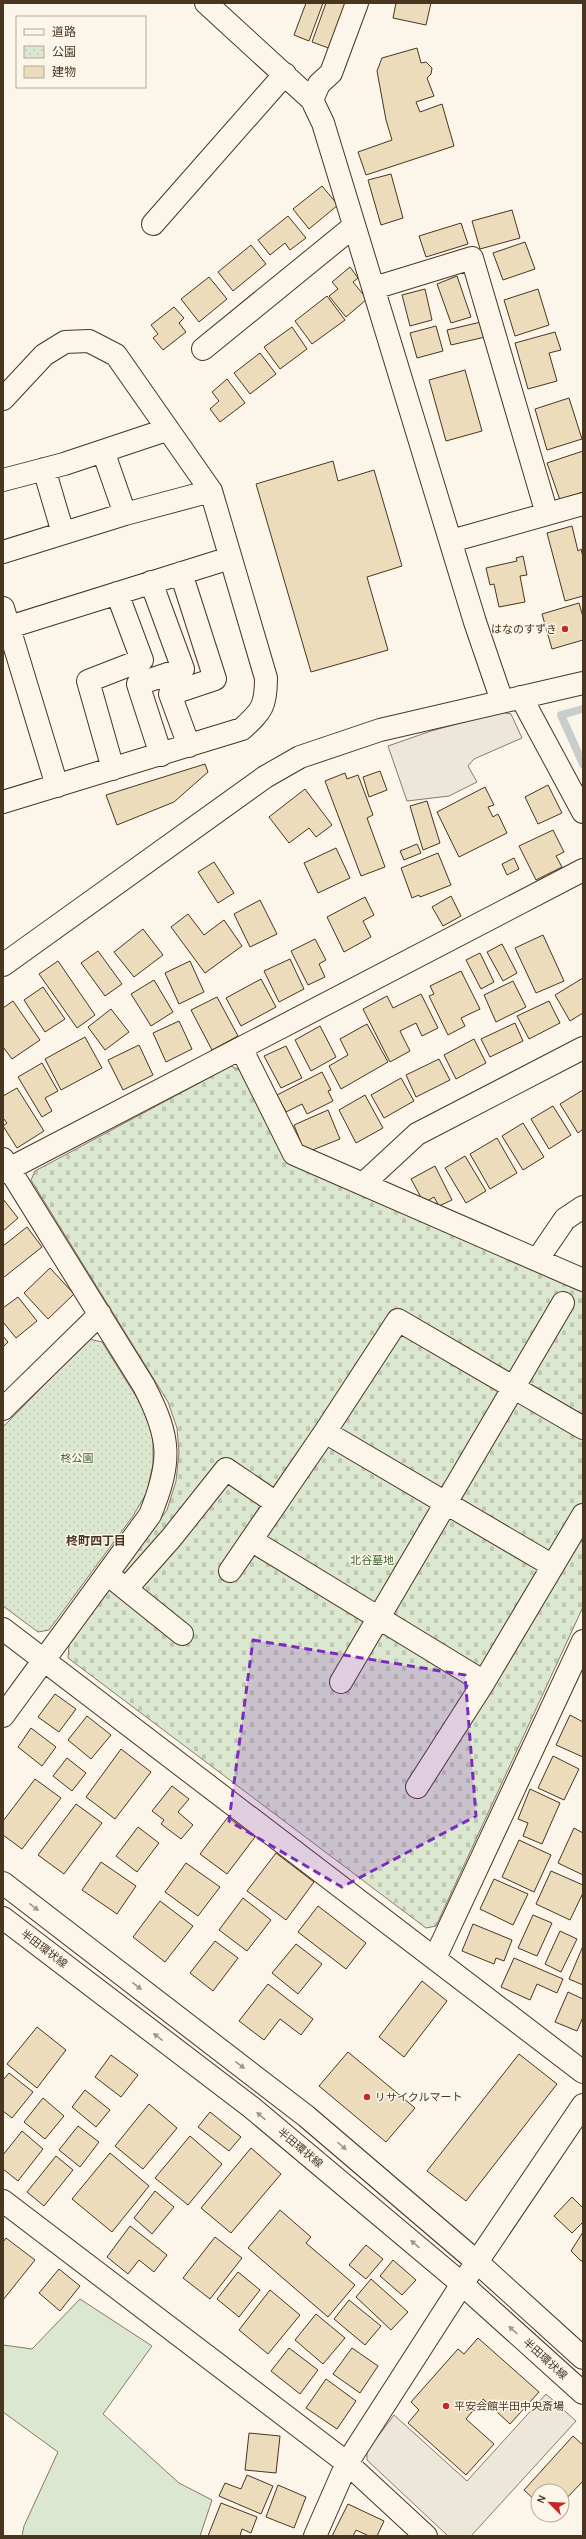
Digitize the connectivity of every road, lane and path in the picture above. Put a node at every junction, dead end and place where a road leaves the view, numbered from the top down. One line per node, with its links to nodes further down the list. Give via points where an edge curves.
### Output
1 (206, 3): 3 (street)
2 (357, 3): 4 (street, via 330,73 319,84)
3 (285, 74): 4 (street); 5 (street)
4 (312, 100): 6 (street, via 323,123)
5 (153, 224)
6 (354, 226): 7 (street); 8 (street)
7 (374, 288): 17 (street, via 472,258); 19 (street)
8 (203, 349)
9 (3, 399): 10 (street, via 44,355 65,342 89,341 116,355)
10 (166, 430): 11 (street); 14 (street)
11 (103, 450): 12 (street); 16 (street)
12 (44, 469): 13 (street); 18 (street)
13 (3, 480)
14 (211, 491): 16 (street); 21 (street)
15 (583, 504): 17 (street)
16 (125, 514): 18 (street)
17 (547, 514): 19 (street)
18 (63, 533): 20 (street)
19 (451, 541): 27 (street)
20 (3, 552)
21 (230, 558): 22 (street); 28 (street, via 266,678 266,698 261,712 242,729)
22 (181, 573): 23 (street); 28 (street, via 215,679 170,694)
23 (151, 582): 24 (street); 29 (street, via 183,669 138,684)
24 (117, 593): 25 (street); 30 (street, via 142,660 88,681)
25 (5, 621): 31 (street)
26 (583, 683): 27 (street)
27 (512, 699): 33 (street); 35 (street, via 380,730 300,757 265,777)
28 (189, 746): 29 (street)
29 (161, 755): 30 (street)
30 (113, 769): 31 (street)
31 (57, 786): 32 (street)
32 (4, 799)
33 (583, 812)
34 (583, 870): 36 (street)
35 (3, 965)
36 (241, 1048): 38 (street); 39 (street, via 294,1154)
37 (583, 1048): 39 (street, via 417,1134)
38 (5, 1166): 44 (street)
39 (364, 1184): 41 (street)
40 (583, 1207): 41 (street, via 565,1219)
41 (537, 1260): 42 (street)
42 (583, 1280)
43 (563, 1303): 45 (street)
44 (100, 1314): 46 (street); 55 (street, via 160,1417 167,1451 162,1485 150,1515)
45 (514, 1389): 47 (street); 48 (street, via 398,1320); 50 (street)
46 (3, 1409)
47 (583, 1428)
48 (325, 1432): 49 (street); 50 (street)
49 (276, 1503): 52 (street); 56 (street, via 226,1468 172,1537)
50 (446, 1504): 53 (street); 57 (street)
51 (583, 1515): 53 (street)
52 (251, 1540): 54 (street); 57 (street)
53 (553, 1566): 63 (street)
54 (230, 1571)
55 (106, 1574): 56 (street); 61 (street)
56 (127, 1588): 59 (street)
57 (378, 1619): 62 (street); 63 (street)
58 (3, 1629): 61 (street)
59 (182, 1634)
60 (583, 1641): 68 (street)
61 (44, 1661): 64 (street); 68 (street)
62 (341, 1682)
63 (484, 1682): 65 (street)
64 (3, 1716)
65 (417, 1787)
66 (3, 1883): 72 (street, one-way to 72, via 306,2116)
67 (3, 1918): 73 (street, 半田環状線, one-way to 67, via 251,2108)
68 (435, 1958): 69 (street)
69 (583, 2072)
70 (583, 2104): 72 (street)
71 (3, 2201): 76 (street)
72 (477, 2262): 73 (street); 74 (street)
73 (462, 2284): 75 (street, 半田環状線, one-way to 73); 76 (street)
74 (583, 2358)
75 (583, 2394)
76 (347, 2463): 77 (street); 78 (street)
77 (316, 2536)
78 (426, 2536)

